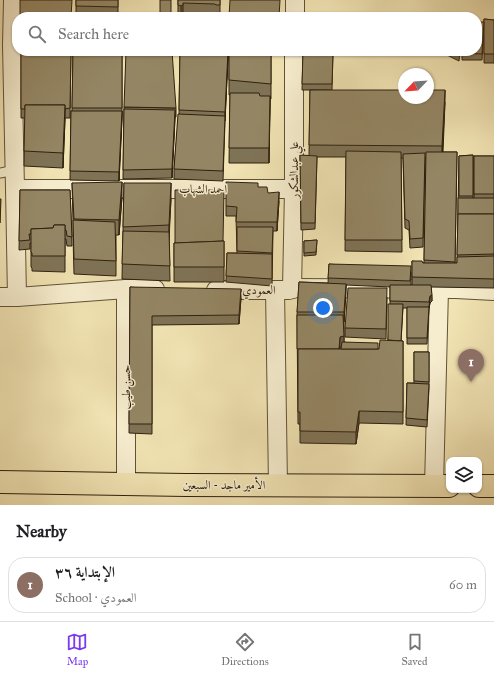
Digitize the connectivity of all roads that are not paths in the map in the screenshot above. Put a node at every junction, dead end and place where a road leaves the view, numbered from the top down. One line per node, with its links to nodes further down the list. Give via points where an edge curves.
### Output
1 (13, 0): 3 (street)
2 (295, 0): 4 (street)
3 (13, 12)
4 (294, 12)
5 (13, 56): 7 (street)
6 (294, 56): 9 (street, علي عبدالشكور)
7 (7, 172): 8 (street)
8 (15, 189): 9 (street, احمد الشهاب); 16 (street)
9 (294, 189): 14 (street, علي عبدالشكور)
10 (126, 289): 11 (street); 16 (street); 19 (street, حسن طيب)
11 (173, 289)
12 (197, 289): 14 (street, العمودي)
13 (439, 289): 14 (street, العمودي); 15 (street, العمودي); 21 (street)
14 (283, 290): 20 (street, علي عبدالشكور)
15 (494, 291)
16 (8, 297)
17 (0, 482): 18 (main road, الأمير ماجد - السبعين)
18 (93, 484): 19 (main road, الأمير ماجد - السبعين); 24 (main road)
19 (126, 484): 20 (main road, الأمير ماجد - السبعين)
20 (278, 485): 21 (main road, الأمير ماجد - السبعين)
21 (442, 486)
22 (482, 486): 23 (main road)
23 (494, 486)
24 (0, 498)

